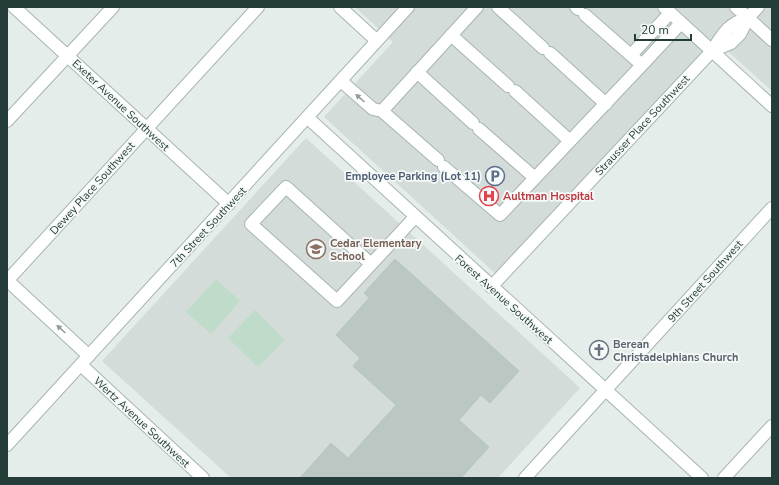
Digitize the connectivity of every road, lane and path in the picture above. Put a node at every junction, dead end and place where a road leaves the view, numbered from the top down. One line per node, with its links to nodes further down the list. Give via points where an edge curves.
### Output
1 (113, 7): 19 (street)
2 (258, 7): 28 (street, Dewey Place Southwest)
3 (340, 7): 16 (street)
4 (408, 7): 16 (street, 7th Street Southwest)
5 (477, 7): 14 (street)
6 (498, 7): 23 (street)
7 (736, 7): 12 (street)
8 (758, 7): 12 (street)
9 (13, 9): 19 (street, Exeter Avenue Southwest)
10 (580, 10): 18 (street)
11 (667, 10): 13 (street); 18 (street)
12 (748, 18): 15 (street); 17 (street, Strausser Place Southwest, via 735,21 726,29)
13 (681, 23): 17 (street); 20 (street)
14 (452, 35): 21 (street); 29 (street)
15 (772, 40)
16 (377, 41): 22 (street, 7th Street Southwest)
17 (712, 51): 24 (street); 36 (street, Strausser Place Southwest)
18 (631, 55): 20 (street)
19 (67, 56): 27 (street); 28 (street, Exeter Avenue Southwest)
20 (642, 65): 23 (street)
21 (417, 72): 25 (street); 30 (street)
22 (341, 81): 25 (street, one-way to 22, via 372,109); 26 (street, 7th Street Southwest)
23 (606, 104): 29 (street)
24 (772, 106)
25 (382, 111): 30 (street, via 500,215)
26 (308, 118): 31 (street, 7th Street Southwest); 33 (street, Forest Avenue Southwest)
27 (7, 121)
28 (146, 128): 31 (street, Exeter Avenue Southwest); 35 (street, Dewey Place Southwest)
29 (570, 141): 30 (street)
30 (535, 178)
31 (229, 204): 37 (street, 7th Street Southwest)
32 (772, 208): 39 (street, 9th Street Southwest)
33 (415, 217): 34 (street); 36 (street, Forest Avenue Southwest)
34 (371, 264): 34 (street, via 286,187 251,224 337,301)
35 (7, 280): 37 (street, one-way to 35)
36 (491, 287): 39 (street, Forest Avenue Southwest)
37 (89, 356): 38 (street, 7th Street Southwest)
38 (81, 365): 41 (street, 7th Street Southwest); 42 (street, Wertz Avenue Southwest)
39 (605, 391): 43 (street, 9th Street Southwest); 44 (street, Forest Avenue Southwest)
40 (772, 426): 45 (street)
41 (7, 445)
42 (203, 478)
43 (525, 478)
44 (702, 478)
45 (724, 478)

